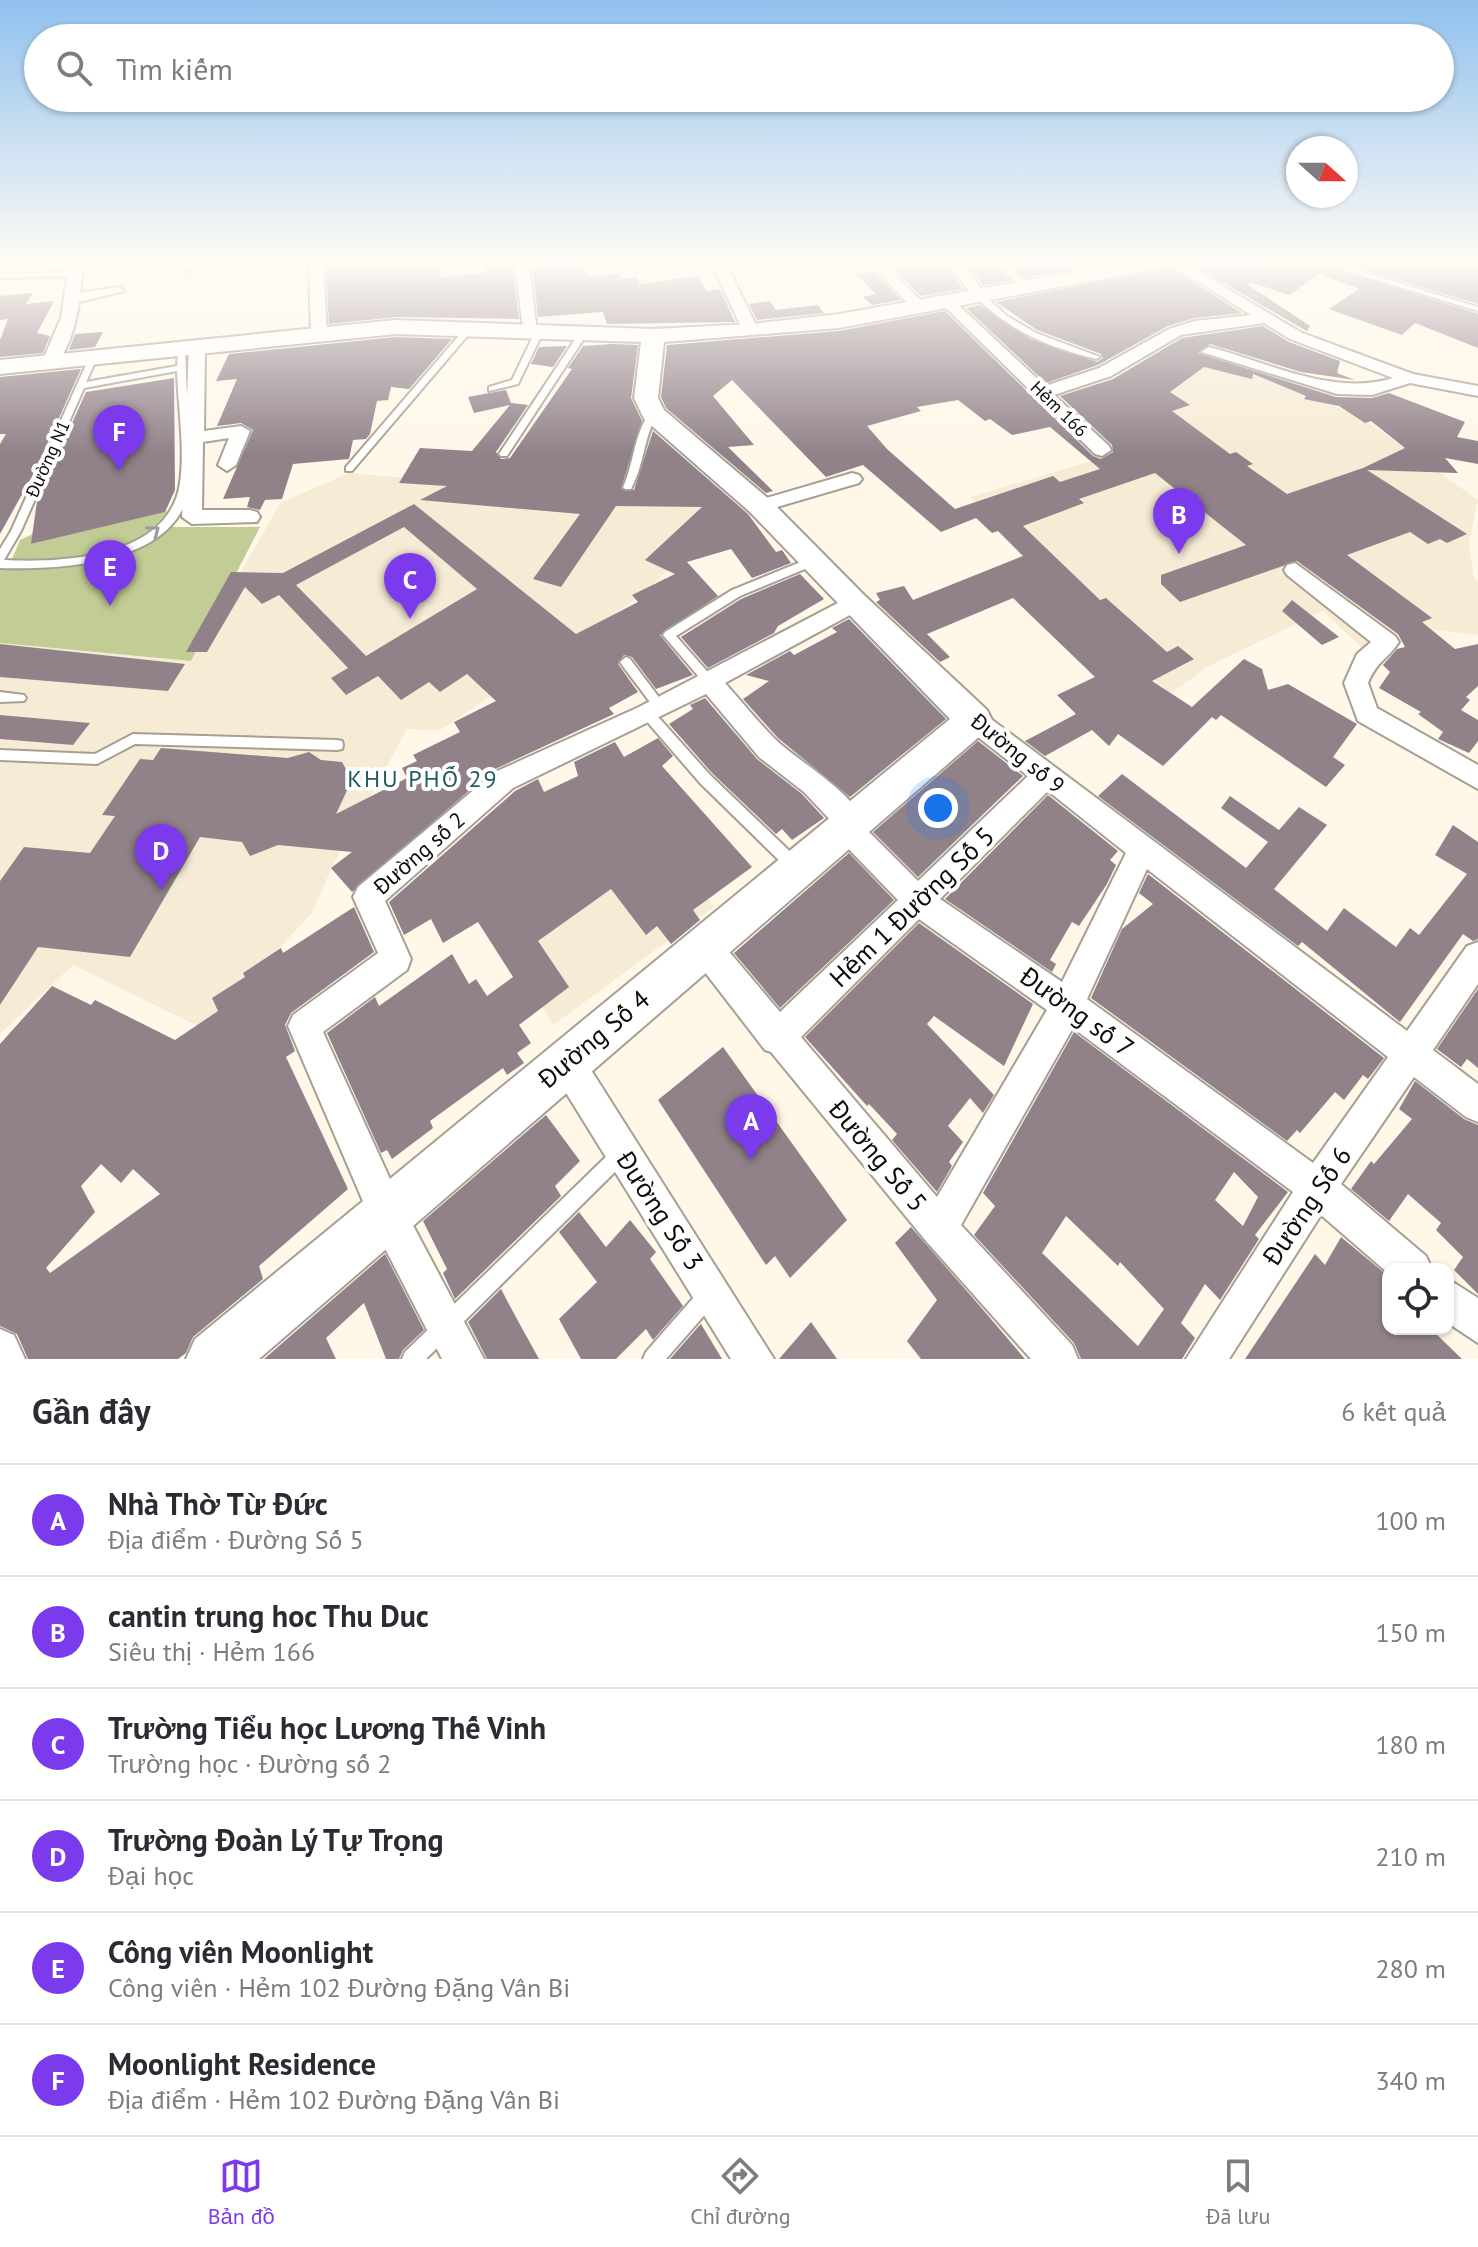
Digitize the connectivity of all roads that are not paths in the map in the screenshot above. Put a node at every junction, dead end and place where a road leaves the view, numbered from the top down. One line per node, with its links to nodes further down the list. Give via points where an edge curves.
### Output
1 (65, 327): 21 (street)
2 (319, 327): 14 (street)
3 (391, 327): 14 (main road)
4 (471, 327): 33 (lane)
5 (480, 327): 12 (main road)
6 (749, 327): 13 (street)
7 (785, 327): 13 (main road)
8 (974, 327): 27 (street, Hẻm 166)
9 (1022, 327): 19 (lane, via 1067,351)
10 (1190, 327): 27 (street, via 1105,372)
11 (1282, 327): 23 (street)
12 (536, 330): 15 (main road); 25 (lane, via 515,382)
13 (751, 331): 16 (main road)
14 (319, 333): 18 (main road)
15 (583, 334): 16 (main road); 31 (lane)
16 (653, 336): 28 (main road, via 646,398)
17 (1209, 352): 23 (street, via 1337,389 1372,390)
18 (186, 355): 20 (main road); 24 (lane); 29 (street); 38 (lane, one-way to 18, via 67,565 98,559 142,540 172,516 185,485)
19 (1096, 357)
20 (93, 358): 21 (main road); 24 (lane, Đường N1)
21 (50, 362): 22 (main road)
22 (0, 367)
23 (1409, 378): 26 (street)
24 (81, 386): 38 (lane, Đường N1)
25 (492, 389)
26 (1478, 391)
27 (1042, 393): 30 (street, Hẻm 166)
28 (653, 414): 35 (lane, via 644,427 641,461); 36 (main road, Đường số 9)
29 (194, 438): 32 (street, via 241,431); 37 (street, via 192,517)
30 (1102, 450)
31 (504, 454)
32 (227, 465)
33 (349, 469)
34 (852, 479): 36 (street)
35 (628, 487)
36 (760, 506): 39 (main road, Đường số 9)
37 (250, 517)
38 (0, 561)
39 (813, 561): 41 (main road, Đường số 9); 43 (lane, via 736,593 669,635)
40 (1295, 570): 51 (street, via 1387,642 1365,660 1356,683 1367,714)
41 (853, 603): 43 (street, Đường số 2); 47 (main road, Đường số 9)
42 (626, 662): 46 (lane)
43 (709, 681): 46 (street, Đường số 2); 52 (street, Đường số 7, via 768,749 813,784)
44 (0, 697): 45 (lane)
45 (20, 698)
46 (654, 711): 54 (lane, via 705,779); 65 (street, Đường số 2, via 504,780 368,897 396,959 304,1026)
47 (974, 720): 50 (street, Đường số 9); 52 (main road, Đường Số 4)
48 (337, 745): 49 (lane, via 133,739 97,759)
49 (0, 755)
50 (1046, 776): 53 (street, Đường số 9); 55 (street, Hẻm 1 Đường Số 5)
51 (1478, 778)
52 (849, 825): 54 (main road, Đường Số 4); 55 (street, Đường số 7)
53 (1142, 850): 58 (street); 60 (street, Đường số 9)
54 (797, 868): 56 (main road, Đường Số 4)
55 (918, 901): 58 (street, Đường số 7); 59 (street, Hẻm 1 Đường Số 5)
56 (705, 947): 59 (street, Đường Số 5); 61 (main road, Đường Số 4)
57 (1478, 957): 60 (street)
58 (1068, 1005): 64 (street, Đường số 7); 66 (street)
59 (777, 1038): 66 (street, Đường Số 5)
60 (1410, 1055): 62 (street, Đường số 9); 64 (street, Đường Số 6)
61 (567, 1063): 63 (street, Đường Số 3); 65 (main road, Đường Số 4)
62 (1478, 1105)
63 (623, 1153): 68 (street, Đường Số 3); 71 (lane)
64 (1317, 1188): 67 (street, Đường số 7); 80 (street, Đường Số 6)
65 (387, 1214): 71 (street); 74 (main road, Đường Số 4)
66 (939, 1228): 79 (street, Đường Số 5)
67 (1406, 1263)
68 (712, 1291): 77 (lane); 78 (street, Đường Số 3)
69 (1454, 1303): 70 (street)
70 (1478, 1323)
71 (446, 1325): 75 (lane); 76 (street)
72 (0, 1349): 73 (street)
73 (5, 1359)
74 (215, 1359)
75 (412, 1359)
76 (464, 1359)
77 (653, 1359)
78 (754, 1359)
79 (1058, 1359)
80 (1206, 1359)

